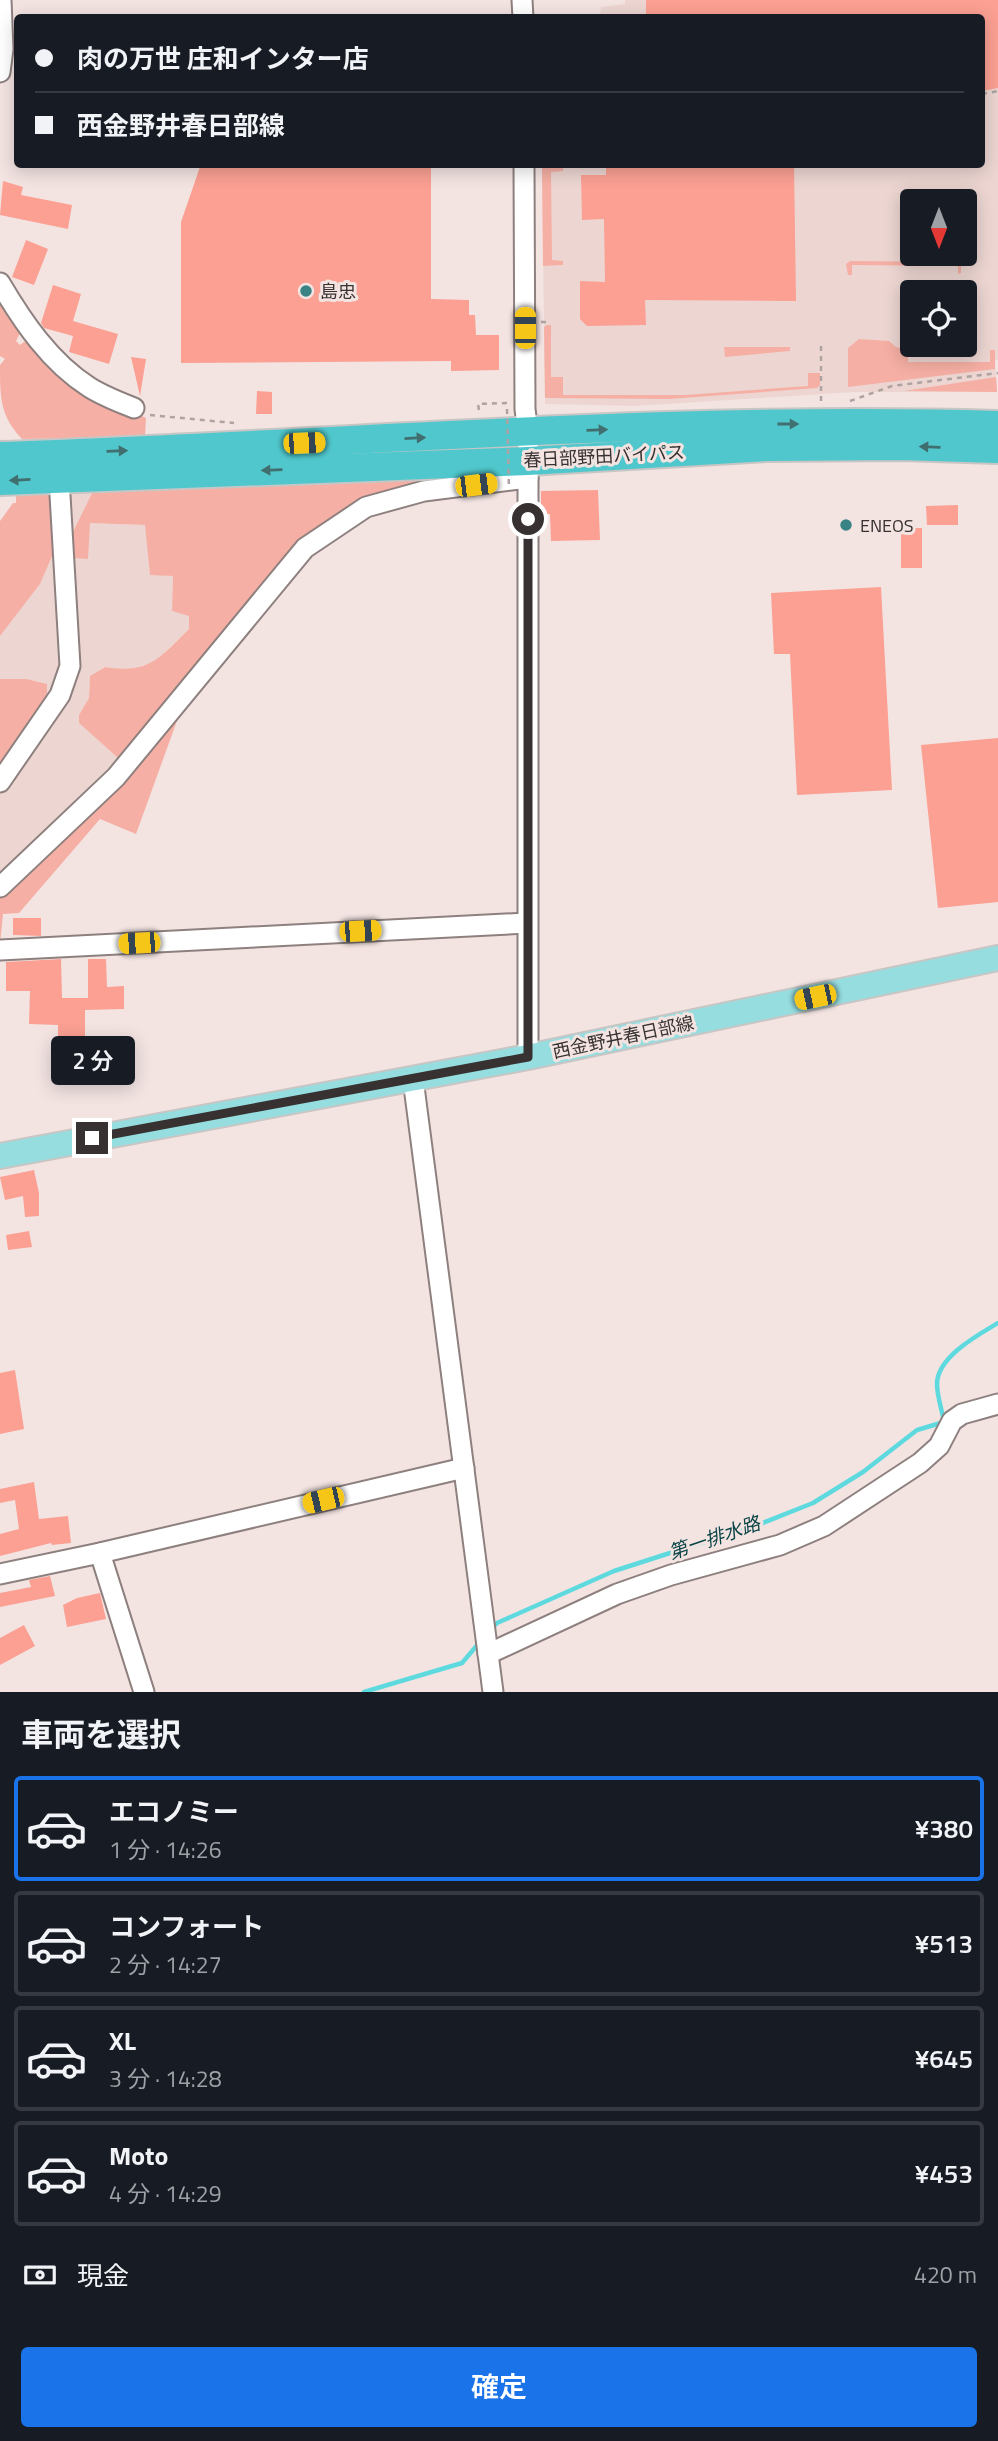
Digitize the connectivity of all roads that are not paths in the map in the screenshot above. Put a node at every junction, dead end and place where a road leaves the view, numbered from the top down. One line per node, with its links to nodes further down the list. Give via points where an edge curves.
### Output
1 (1, 0): 2 (street)
2 (0, 72)
3 (524, 168): 7 (street)
4 (0, 283): 5 (street, via 31,331 60,363 90,388)
5 (134, 408)
6 (998, 425): 7 (highway, 春日部野田バイパス, one-way to 6, via 740,424)
7 (528, 432): 9 (highway, 春日部野田バイパス, one-way to 7); 10 (street)
8 (998, 449): 10 (highway, 春日部野田バイパス, one-way to 10, via 766,447)
9 (0, 456)
10 (528, 470): 11 (highway, 春日部野田バイパス, one-way to 11); 14 (street, via 366,507 305,548 116,777); 15 (street)
11 (59, 478): 12 (highway, 春日部野田バイパス, one-way to 12); 13 (street, via 70,666 60,695)
12 (0, 481)
13 (0, 782)
14 (0, 887)
15 (527, 923): 16 (street); 18 (street)
16 (0, 950)
17 (998, 958): 18 (main road, 西金野井春日部線)
18 (528, 1057): 19 (main road, 西金野井春日部線)
19 (413, 1079): 20 (main road, 西金野井春日部線); 22 (street)
20 (0, 1156)
21 (998, 1404): 25 (street, via 951,1421 939,1446 920,1463 824,1526 780,1545 617,1594)
22 (464, 1468): 23 (street); 25 (street)
23 (100, 1553): 24 (street); 26 (street)
24 (0, 1574)
25 (488, 1654): 27 (street)
26 (144, 1692)
27 (493, 1692)

